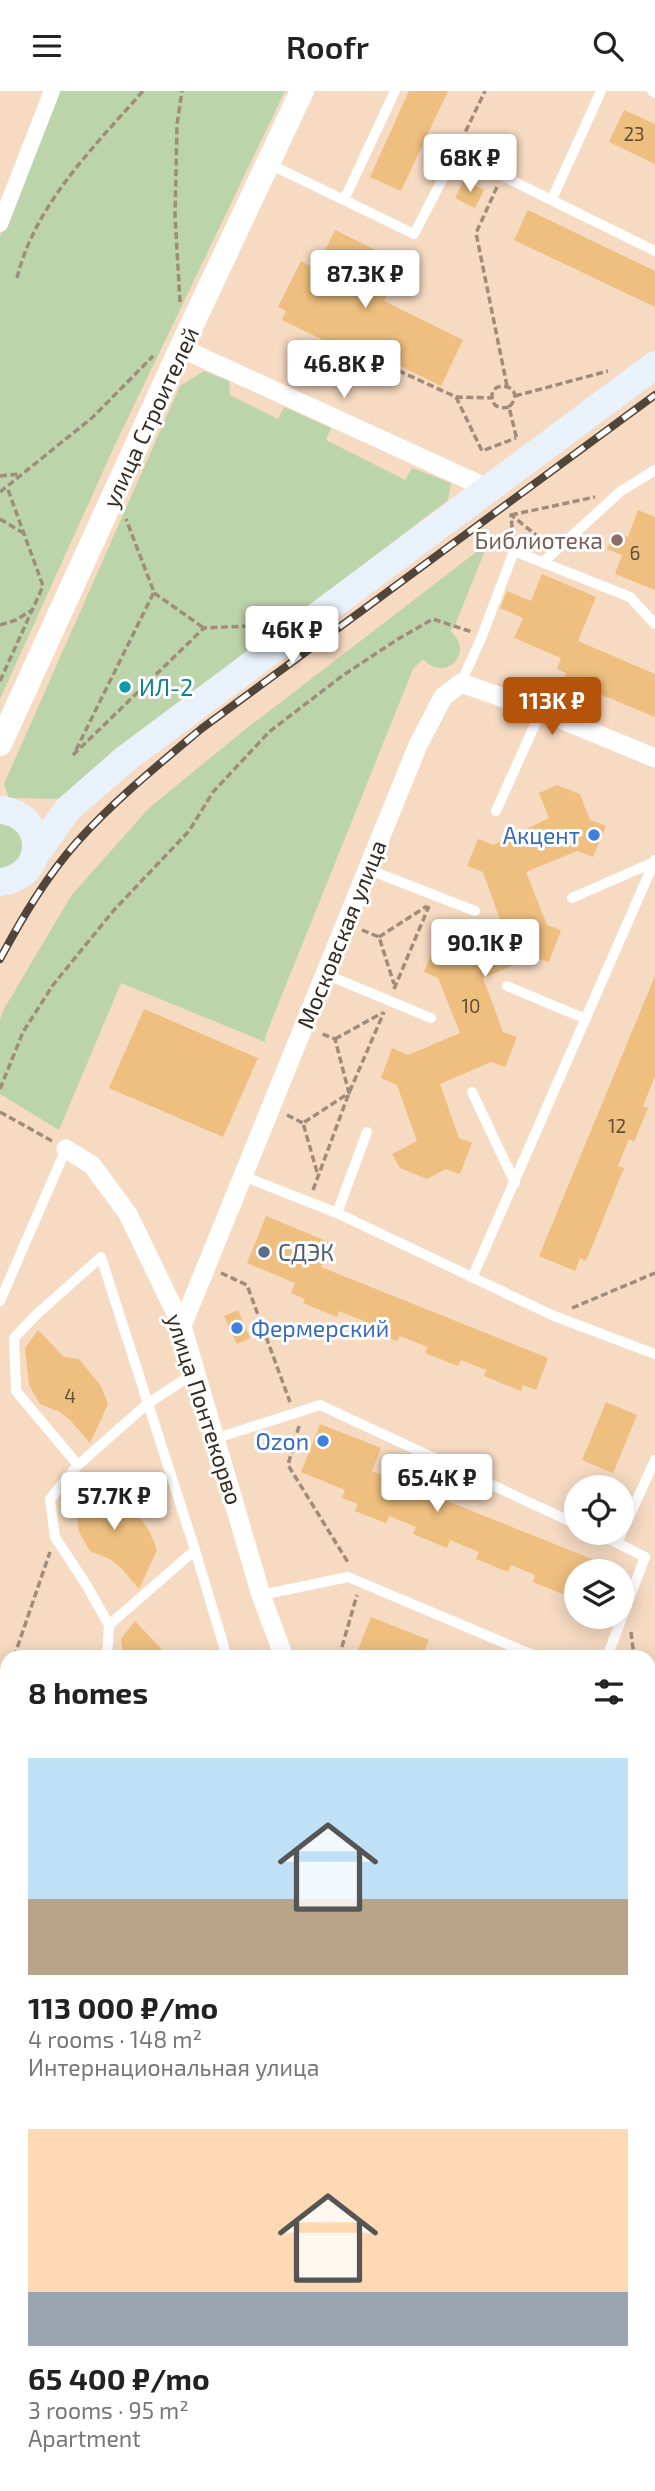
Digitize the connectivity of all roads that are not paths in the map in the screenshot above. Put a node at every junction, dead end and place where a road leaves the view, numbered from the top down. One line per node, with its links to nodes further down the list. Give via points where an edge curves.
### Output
1 (52, 91): 8 (street)
2 (302, 91): 5 (street, улица Строителей)
3 (395, 91): 7 (lane)
4 (601, 91): 6 (lane)
5 (268, 163): 7 (lane); 10 (street, улица Строителей)
6 (552, 199): 7 (lane, via 456,152 414,234); 9 (lane)
7 (344, 200)
8 (0, 224)
9 (655, 251)
10 (181, 348): 13 (street); 18 (street, улица Строителей)
11 (655, 365): 13 (main road)
12 (655, 470): 14 (lane, via 621,491)
13 (489, 489): 20 (main road, via 124,760)
14 (543, 562): 15 (lane, via 630,597); 16 (lane, Московская улица, via 514,551)
15 (655, 624)
16 (461, 683): 17 (street); 25 (street, Московская улица, via 443,697 418,745)
17 (541, 711): 19 (street); 21 (lane)
18 (0, 744)
19 (655, 758)
20 (68, 809): 22 (main road); 23 (main road)
21 (496, 811)
22 (10, 813): 23 (main road, via 28,823 34,833)
23 (35, 855): 26 (main road, via 23,874)
24 (655, 861): 27 (lane); 32 (lane)
25 (367, 869): 28 (lane); 29 (street, Московская улица)
26 (4, 886)
27 (572, 898)
28 (475, 912)
29 (325, 974): 31 (lane); 36 (street, Московская улица)
30 (507, 986): 32 (lane)
31 (431, 1018)
32 (586, 1019): 37 (lane)
33 (472, 1092): 37 (lane)
34 (368, 1132): 38 (lane)
35 (66, 1149): 40 (lane); 41 (street, улица Понтекорво, via 92,1165 128,1214)
36 (243, 1176): 38 (lane); 41 (street, Московская улица)
37 (515, 1183): 39 (lane)
38 (337, 1213): 39 (lane)
39 (472, 1278): 42 (lane, via 554,1316)
40 (0, 1301)
41 (182, 1327): 43 (street, улица Понтекорво)
42 (655, 1354)
43 (197, 1372): 44 (lane); 45 (street, улица Понтекорво)
44 (147, 1404): 47 (lane); 47 (lane, via 101,1257 15,1338 16,1391); 51 (lane)
45 (216, 1438): 49 (lane, via 320,1405); 52 (street, улица Понтекорво)
46 (655, 1460): 48 (lane)
47 (78, 1465): 53 (lane, via 50,1499 55,1537)
48 (634, 1506)
49 (564, 1518)
50 (621, 1545): 58 (lane, via 645,1556)
51 (195, 1550): 53 (lane); 55 (lane)
52 (261, 1595): 56 (street, улица Понтекорво); 57 (lane, via 348,1577)
53 (109, 1625): 54 (lane)
54 (107, 1650)
55 (225, 1650)
56 (281, 1650)
57 (521, 1650)
58 (610, 1650)

